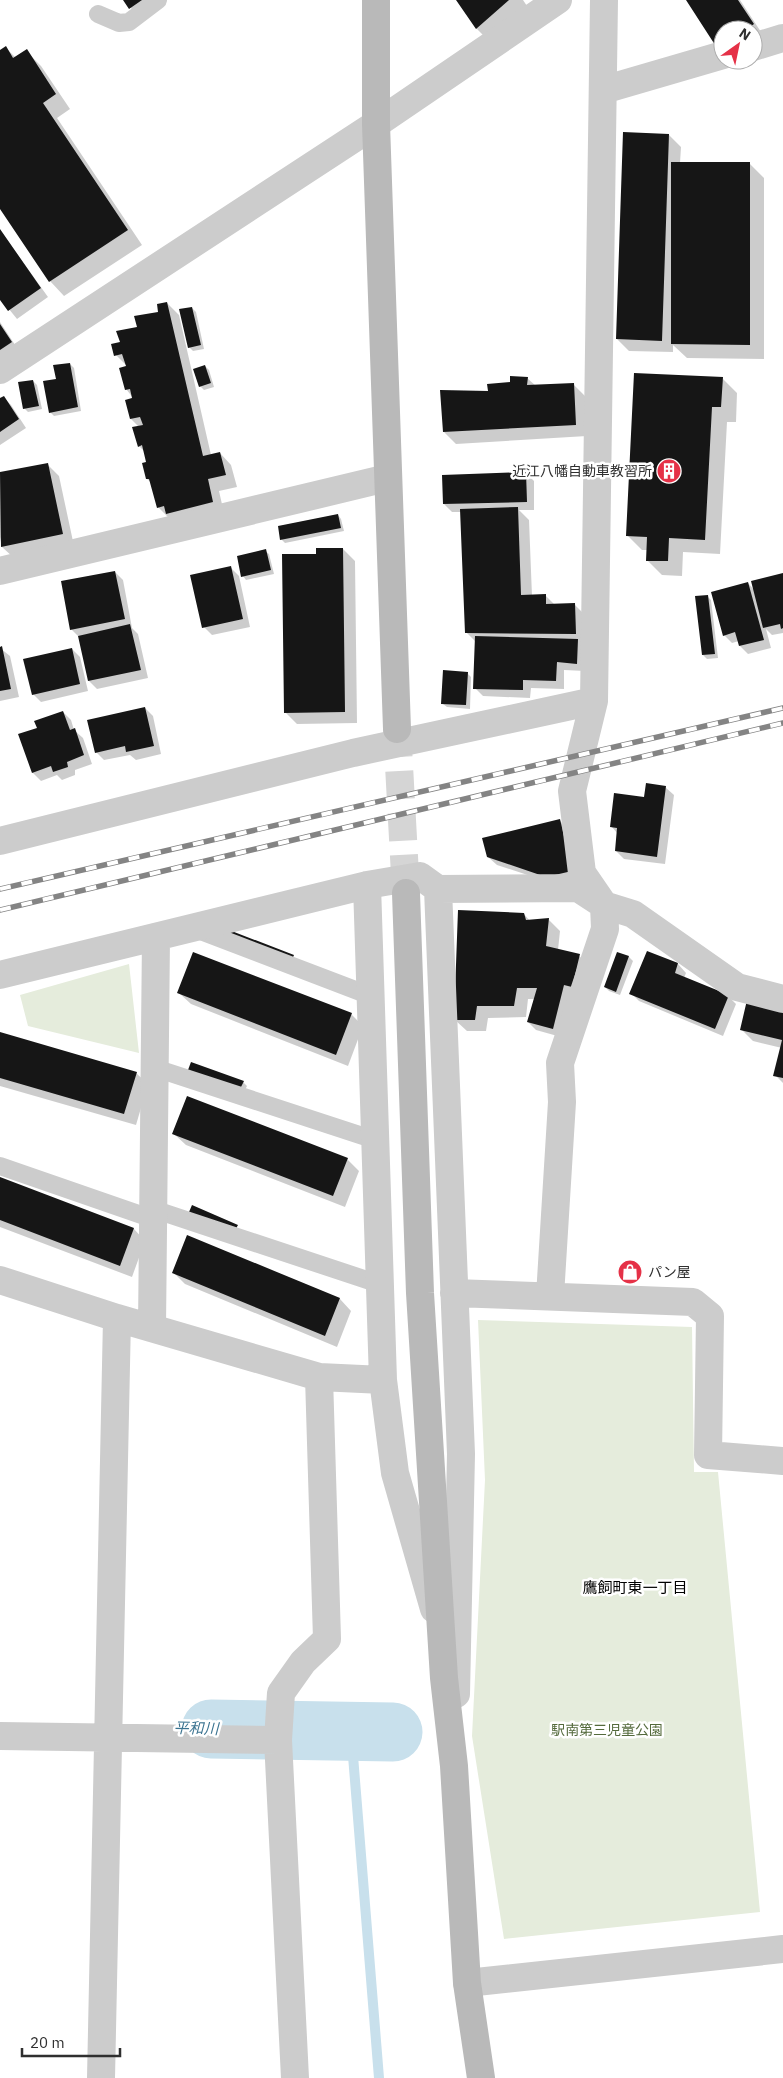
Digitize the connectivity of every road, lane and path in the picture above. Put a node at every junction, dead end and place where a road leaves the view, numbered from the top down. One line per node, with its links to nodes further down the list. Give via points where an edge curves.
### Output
1 (158, 0): 5 (lane, via 128,22 119,23)
2 (376, 0): 10 (street)
3 (558, 0): 10 (street)
4 (604, 0): 9 (street)
5 (98, 14)
6 (783, 38): 7 (street)
7 (763, 44)
8 (713, 58): 9 (street)
9 (603, 90): 14 (street)
10 (376, 124): 11 (street); 12 (street)
11 (0, 370)
12 (387, 478): 13 (street); 15 (street)
13 (0, 571)
14 (594, 701): 16 (street, via 353,753); 20 (street, via 572,791 582,873)
15 (397, 729)
16 (0, 841)
17 (367, 885): 18 (street, via 420,876); 21 (street); 24 (street)
18 (438, 889): 20 (street, via 578,888); 32 (street)
19 (406, 893): 39 (street, via 420,1294)
20 (604, 905): 25 (street, via 633,914 737,987); 33 (street, via 605,929 560,1063 562,1102)
21 (192, 928): 22 (street); 24 (lane)
22 (156, 937): 23 (street); 26 (street)
23 (0, 975)
24 (370, 996): 27 (street)
25 (783, 999)
26 (154, 1068): 27 (lane); 29 (street)
27 (375, 1140): 31 (street)
28 (0, 1166): 29 (lane)
29 (153, 1214): 31 (lane); 35 (street)
30 (0, 1280): 34 (street)
31 (379, 1284): 37 (street)
32 (454, 1293): 33 (street); 43 (street, via 462,1454)
33 (550, 1296): 38 (street, via 693,1302 710,1316 708,1455)
34 (117, 1318): 35 (street); 41 (street)
35 (152, 1328): 36 (street)
36 (319, 1377): 37 (street); 42 (street, via 327,1639 302,1662 281,1693)
37 (382, 1380): 39 (street, via 395,1474)
38 (783, 1461)
39 (442, 1640): 43 (street)
40 (0, 1736): 41 (street)
41 (107, 1738): 42 (street); 46 (street)
42 (278, 1740): 47 (street)
43 (454, 1766): 45 (street)
44 (783, 1949): 45 (street)
45 (468, 1983): 48 (street)
46 (101, 2078)
47 (295, 2078)
48 (481, 2078)

